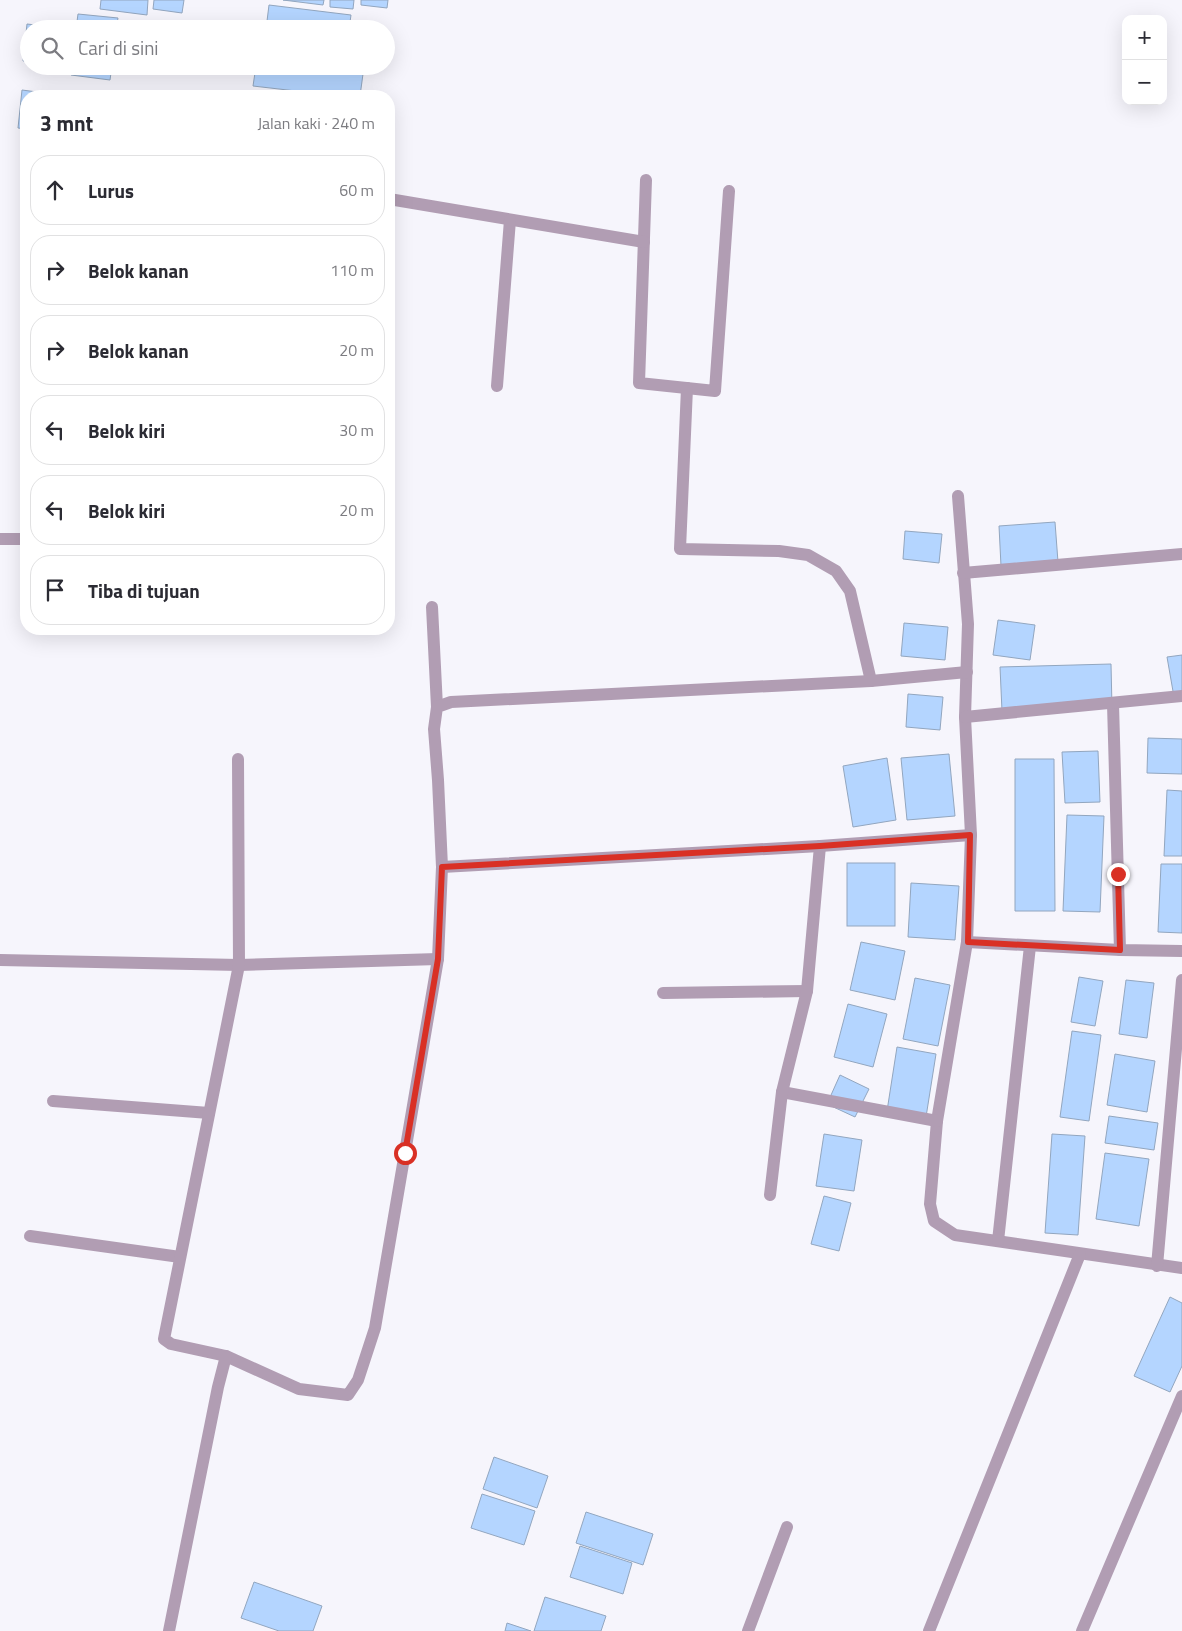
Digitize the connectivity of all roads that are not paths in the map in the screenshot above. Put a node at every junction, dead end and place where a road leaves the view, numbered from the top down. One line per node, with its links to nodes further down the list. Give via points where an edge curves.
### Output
1 (646, 180): 5 (street)
2 (729, 191): 7 (street, via 715,390)
3 (395, 200): 4 (street)
4 (510, 220): 5 (street); 6 (street)
5 (644, 242): 7 (street, via 638,383)
6 (497, 386)
7 (687, 388): 15 (street, via 680,549 779,551 808,555 836,571 850,591)
8 (958, 496): 12 (street)
9 (0, 539): 10 (street)
10 (20, 539)
11 (1182, 554): 12 (street)
12 (963, 573): 14 (street, via 968,624)
13 (432, 607): 18 (street)
14 (967, 672): 15 (street); 19 (street)
15 (871, 681): 18 (street, via 451,702)
16 (1182, 696): 17 (street)
17 (1113, 704): 19 (street); 26 (street)
18 (437, 707): 23 (street, via 434,729)
19 (965, 717): 21 (street)
20 (238, 759): 30 (street)
21 (970, 835): 22 (street); 24 (street)
22 (820, 846): 23 (street); 32 (street)
23 (442, 867): 28 (street)
24 (968, 942): 25 (street); 37 (street)
25 (1030, 946): 26 (street); 40 (street)
26 (1120, 950): 27 (street)
27 (1182, 951)
28 (438, 959): 30 (street); 45 (street, via 375,1328 358,1380 348,1395 299,1389)
29 (0, 960): 30 (street)
30 (239, 966): 36 (street)
31 (1182, 980): 43 (street)
32 (806, 991): 33 (street); 34 (street)
33 (663, 993)
34 (782, 1092): 37 (street); 38 (street)
35 (53, 1101): 36 (street)
36 (209, 1113): 42 (street)
37 (937, 1121): 40 (street, via 930,1204 934,1221 955,1235)
38 (770, 1195)
39 (30, 1236): 42 (street)
40 (998, 1241): 41 (street)
41 (1080, 1254): 43 (street); 50 (street)
42 (180, 1257): 45 (street, via 164,1339 172,1344)
43 (1157, 1266): 44 (street)
44 (1182, 1268)
45 (226, 1356): 48 (street)
46 (1182, 1396): 51 (street)
47 (787, 1527): 49 (street)
48 (170, 1631)
49 (748, 1631)
50 (929, 1631)
51 (1082, 1631)

